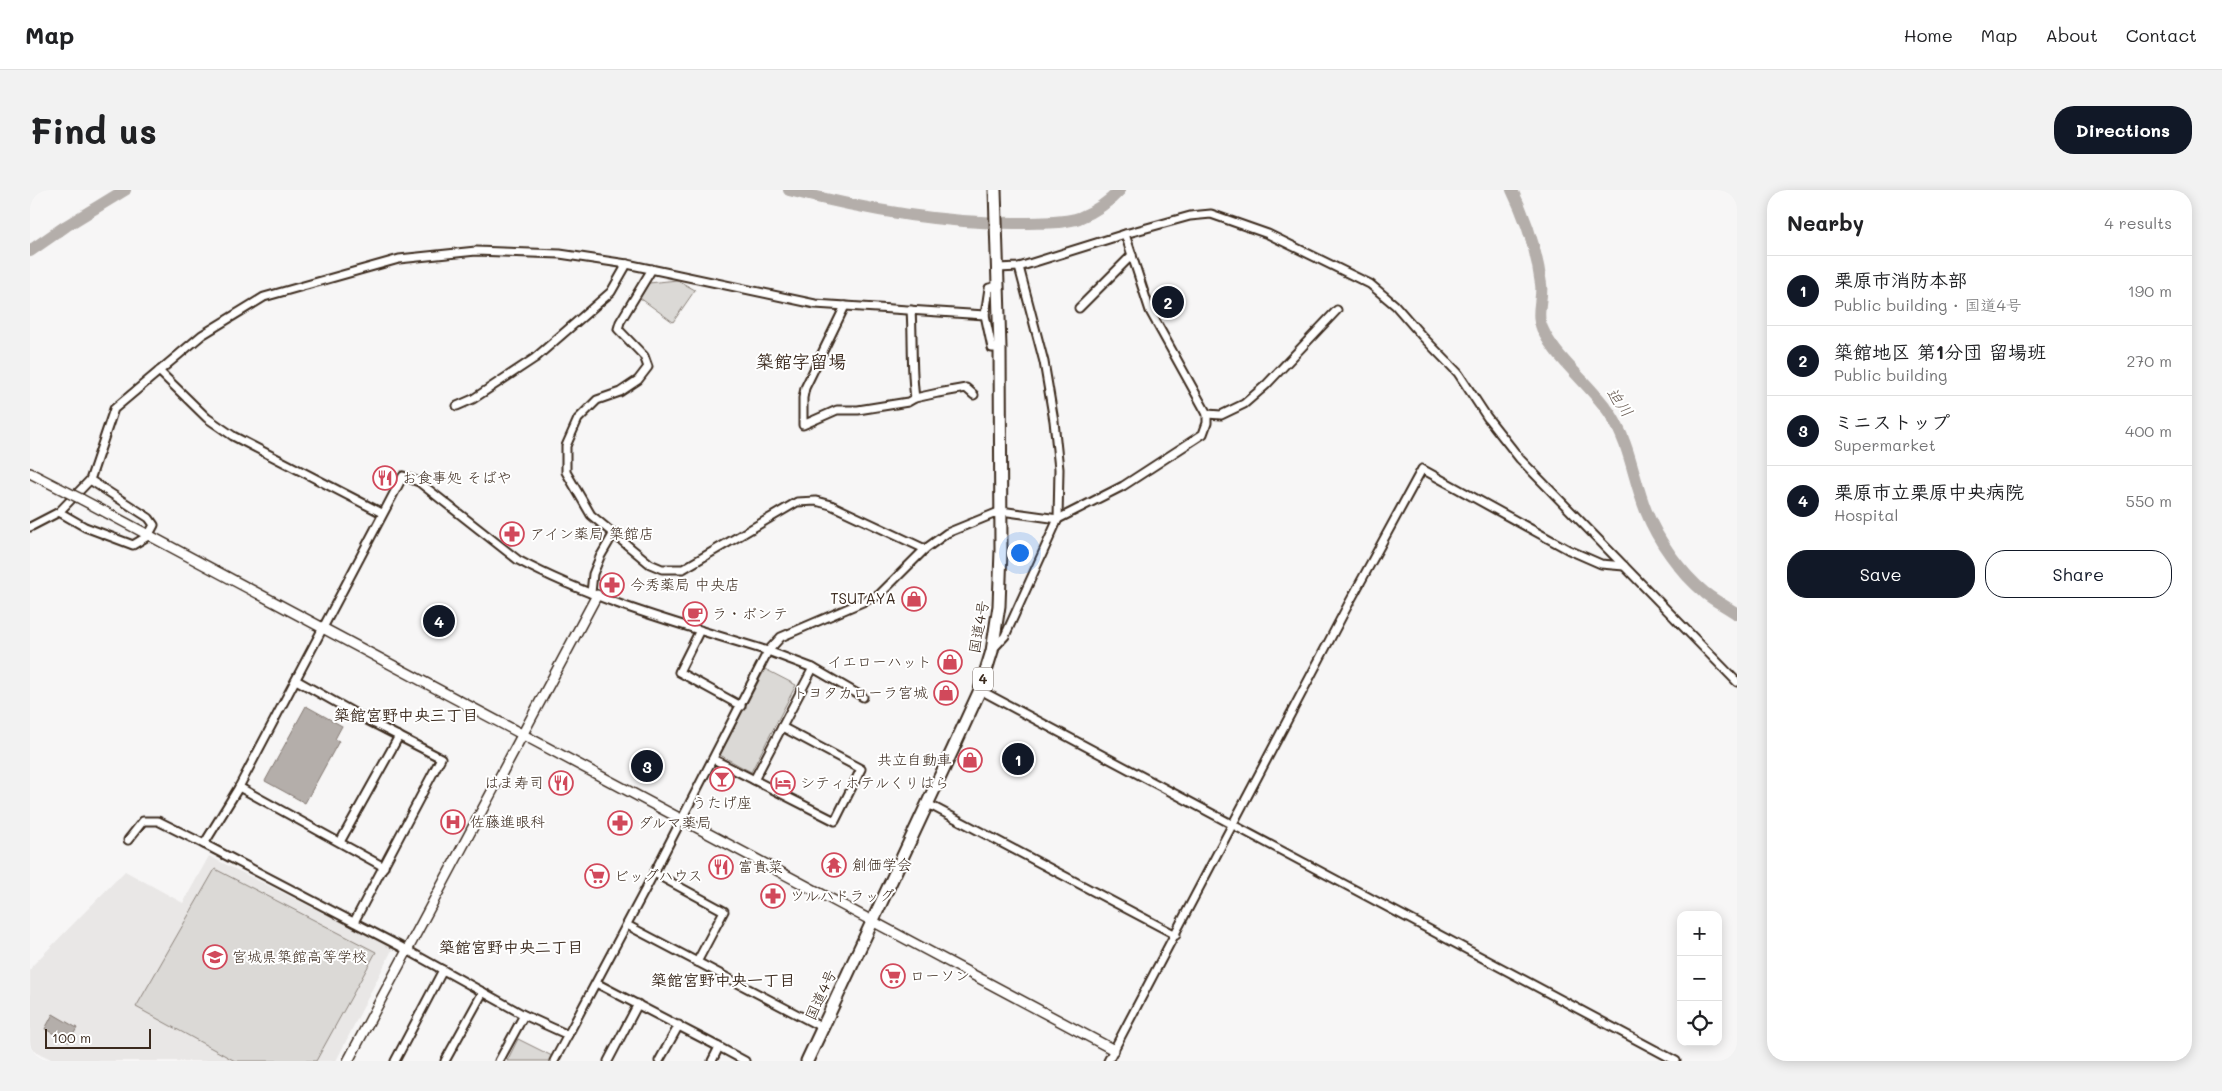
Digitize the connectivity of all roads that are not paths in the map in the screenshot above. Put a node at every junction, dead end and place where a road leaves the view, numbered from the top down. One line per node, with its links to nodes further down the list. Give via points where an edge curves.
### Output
1 (995, 190): 5 (highway, 国道4号 / 4)
2 (1125, 234): 3 (street); 6 (street); 30 (street, via 1190,216 1211,214 1268,234 1370,284 1395,305 1458,373 1520,459)
3 (1132, 255): 10 (street); 19 (street, via 1150,311)
4 (627, 264): 7 (street); 15 (street, via 560,254 476,252 399,259 264,297 202,335); 18 (street, via 611,292 535,358 482,394)
5 (998, 264): 6 (street); 8 (highway, 国道4号 / 4)
6 (1019, 268): 25 (street, via 1044,362 1054,421 1059,469)
7 (652, 269): 9 (street, via 814,304); 27 (street, via 618,329 644,356 648,367 638,380 620,392 597,400 578,418 566,446 566,472 591,515)
8 (998, 286): 13 (street, via 989,288); 14 (highway, 国道4号 / 4)
9 (845, 306): 11 (street); 17 (street, via 805,388 803,425 837,410 858,410)
10 (1079, 308)
11 (911, 310): 13 (street); 17 (street)
12 (1337, 310): 19 (street, via 1244,404 1222,415)
13 (985, 315): 14 (street, via 992,348)
14 (1000, 348): 22 (highway, 国道4号 / 4)
15 (159, 371): 21 (street, via 114,409); 24 (street, via 208,418 233,436)
16 (974, 395): 17 (street, via 966,388)
17 (915, 398)
18 (457, 406)
19 (1207, 414): 25 (street, via 1203,434 1123,486)
20 (30, 473): 28 (street, bridge)
21 (90, 480): 23 (street); 28 (street, via 149,518 154,525)
22 (1001, 511): 25 (street); 29 (street, via 946,533); 35 (highway, 国道4号 / 4, via 999,606)
23 (59, 512): 26 (street); 28 (street, via 85,527 133,545)
24 (382, 514): 31 (street, via 403,476 419,482 518,560); 32 (street)
25 (1058, 519): 35 (street, via 1005,636)
26 (30, 527)
27 (614, 533): 29 (street, via 650,564 668,570 684,569 797,502 816,501 849,512); 31 (street, via 593,574)
28 (148, 536): 32 (street)
29 (926, 548): 34 (street, via 879,595 781,637)
30 (1624, 566): 38 (street); 50 (street, via 1601,564 1569,550 1422,469)
31 (594, 594): 33 (street); 43 (street)
32 (323, 630): 37 (street); 43 (street)
33 (700, 630): 34 (street); 41 (street, via 678,672)
34 (768, 651): 36 (street); 41 (street)
35 (992, 651): 39 (highway, 国道4号 / 4)
36 (813, 668): 40 (street); 42 (street)
37 (296, 680): 44 (street); 47 (street)
38 (1737, 682)
39 (980, 690): 48 (highway, 国道4号 / 4); 50 (street)
40 (863, 697)
41 (741, 706): 45 (street)
42 (782, 727): 46 (street); 46 (street, via 861,769 835,821)
43 (523, 735): 49 (street); 60 (street)
44 (400, 736): 52 (street); 54 (street, via 441,758)
45 (714, 758): 46 (street); 49 (street)
46 (754, 780)
47 (239, 787): 52 (street); 53 (street)
48 (928, 804): 56 (highway, 国道4号 / 4); 59 (street)
49 (682, 820): 55 (street); 56 (street)
50 (1232, 824): 59 (street); 83 (street)
51 (128, 840): 53 (street, via 143,821 158,822)
52 (340, 842): 54 (street)
53 (204, 844): 57 (street)
54 (384, 867): 57 (street)
55 (654, 873): 58 (street); 61 (street, via 724,911)
56 (872, 920): 68 (highway, 国道4号 / 4); 71 (street)
57 (354, 922): 60 (street)
58 (627, 925): 61 (street); 63 (street)
59 (1176, 935): 71 (street)
60 (407, 950): 62 (street); 72 (street)
61 (697, 962): 68 (street)
62 (444, 970): 64 (street); 73 (street)
63 (596, 983): 65 (street); 69 (street)
64 (483, 992): 66 (street); 74 (street)
65 (638, 1004): 67 (street); 77 (street)
66 (524, 1014): 69 (street); 75 (street)
67 (678, 1025): 70 (street); 78 (street)
68 (823, 1028): 81 (highway, 国道4号 / 4)
69 (568, 1035): 76 (street)
70 (719, 1047): 79 (street); 80 (street)
71 (1114, 1050): 82 (street)
72 (350, 1060)
73 (395, 1061)
74 (445, 1061)
75 (499, 1061)
76 (554, 1061)
77 (608, 1061)
78 (659, 1061)
79 (712, 1061)
80 (745, 1061)
81 (807, 1061)
82 (1108, 1061)
83 (1676, 1061)

